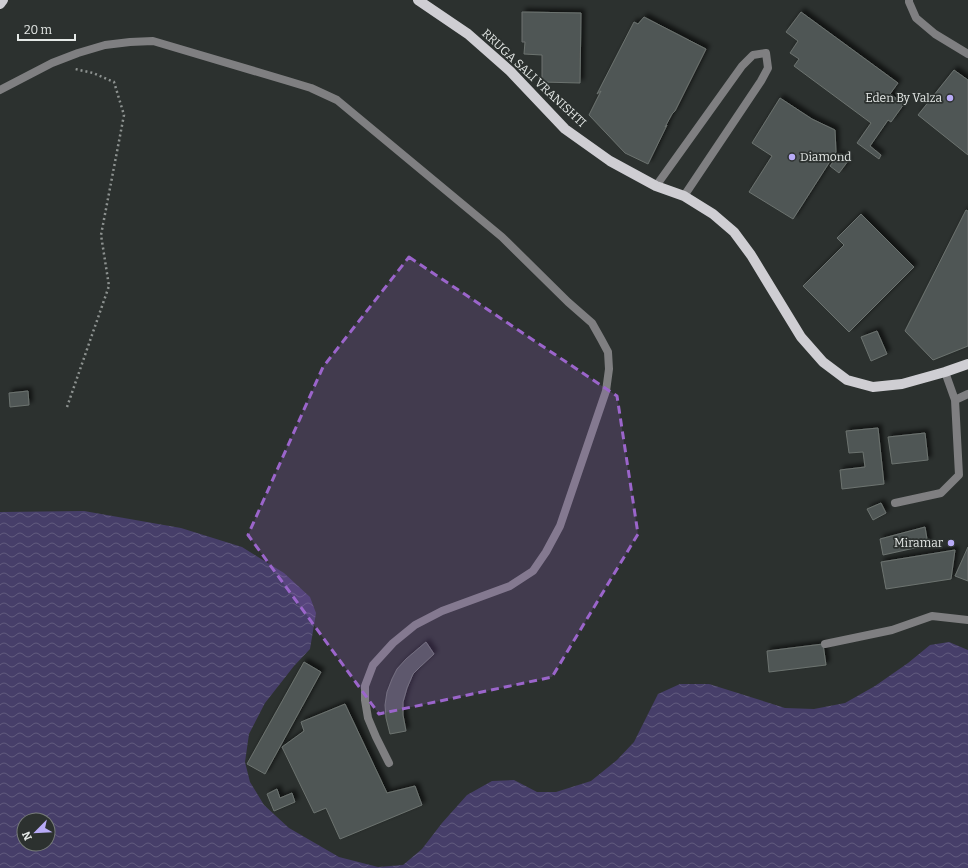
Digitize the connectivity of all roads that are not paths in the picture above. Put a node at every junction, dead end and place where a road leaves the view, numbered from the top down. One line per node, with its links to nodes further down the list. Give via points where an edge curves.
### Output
1 (3, 0): 4 (main road)
2 (418, 0): 7 (main road, RRUGA SALI VRANISHTI, via 468,34 510,71 565,129 610,161)
3 (909, 0): 5 (street, via 916,18 935,34)
4 (0, 4)
5 (968, 54)
6 (0, 90): 16 (street, via 52,63 105,45 153,41 311,88 337,100 502,237 592,323 608,352 610,369 606,391 560,526 533,571 510,586 442,611 415,625 393,643 373,665 365,686 365,700 368,718)
7 (656, 186): 8 (main road, RRUGA SALI VRANISHTI); 8 (street, via 742,66 753,55 766,53 768,68 761,81)
8 (684, 196): 10 (main road, RRUGA SALI VRANISHTI, via 734,232 751,255 800,337 823,362 847,380 873,387 902,384)
9 (968, 364): 10 (main road, RRUGA SALI VRANISHTI)
10 (945, 372): 12 (street)
11 (968, 394): 12 (street)
12 (955, 400): 13 (street, via 959,475 941,493)
13 (896, 503)
14 (968, 620): 15 (street, via 932,616 892,630)
15 (825, 644)
16 (389, 763)

